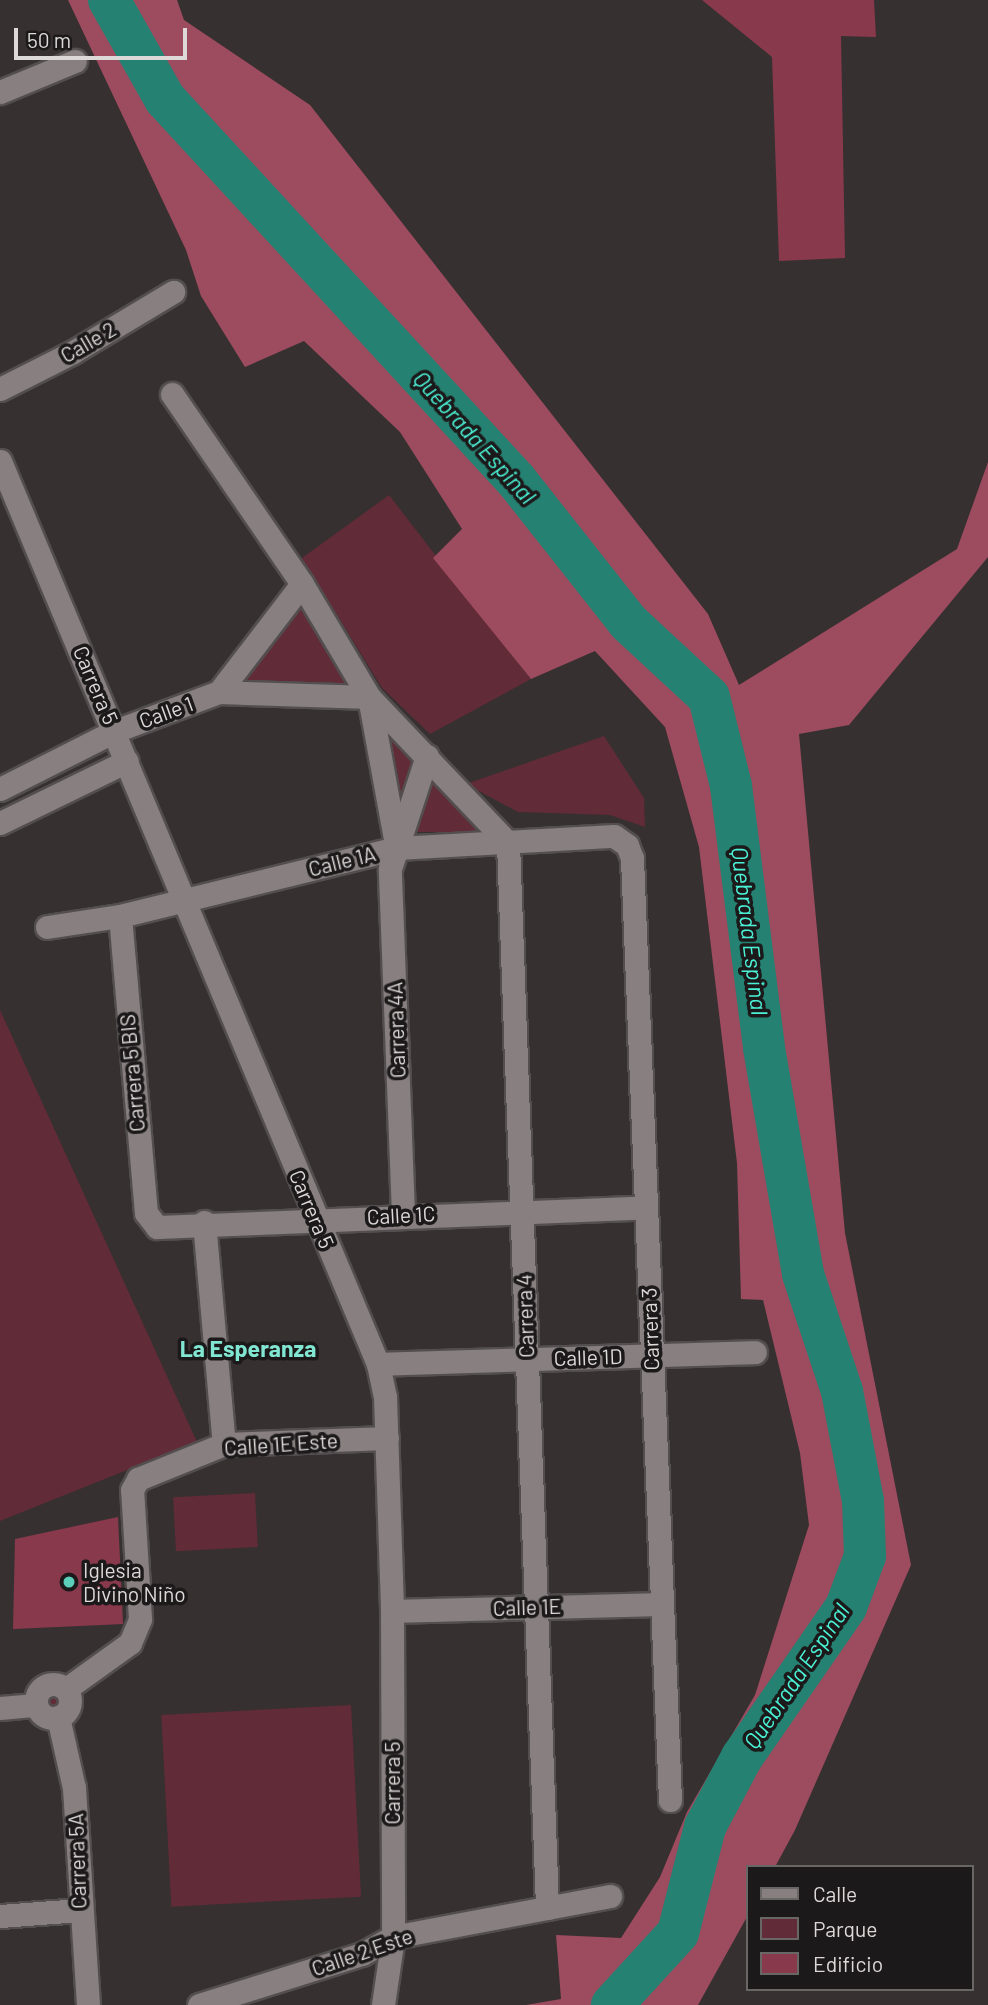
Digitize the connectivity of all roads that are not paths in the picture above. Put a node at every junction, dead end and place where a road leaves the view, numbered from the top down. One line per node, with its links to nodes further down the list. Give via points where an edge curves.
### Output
1 (75, 61): 2 (street)
2 (0, 92)
3 (173, 292): 4 (street, Calle 2)
4 (0, 389)
5 (172, 394): 7 (street)
6 (0, 461): 10 (street, Carrera 5)
7 (302, 584): 8 (street, Calle 1); 9 (street)
8 (219, 692): 9 (street, Calle 1); 10 (street, Calle 1)
9 (369, 697): 11 (street); 16 (street, Carrera 4A)
10 (115, 731): 12 (street, Carrera 5); 13 (street, Calle 1)
11 (427, 756): 15 (street); 16 (street, Carrera 4A)
12 (127, 761): 14 (street); 18 (street, Carrera 5)
13 (0, 789)
14 (0, 823)
15 (508, 843): 16 (street, Calle 1A); 17 (street, Calle 1A, via 614,836 627,845); 22 (street, Carrera 4)
16 (397, 848): 18 (street, Calle 1A); 23 (street, Carrera 4A, via 390,869)
17 (632, 858): 21 (street, Carrera 3)
18 (181, 901): 19 (street, Calle 1A); 24 (street, Carrera 5)
19 (120, 916): 20 (street, Calle 1A); 26 (street, Carrera 5 BIS, via 146,1213)
20 (47, 928)
21 (645, 1207): 22 (street, Calle 1C); 28 (street, Carrera 3)
22 (521, 1210): 23 (street, Calle 1C); 29 (street, Carrera 4)
23 (402, 1214): 24 (street, Calle 1C)
24 (317, 1220): 25 (street, Calle 1C); 30 (street, Carrera 5)
25 (204, 1222): 26 (street, Calle 1C); 32 (street)
26 (157, 1227)
27 (755, 1352): 28 (street, Calle 1D)
28 (651, 1355): 29 (street, Calle 1D); 33 (street, Carrera 3)
29 (527, 1359): 30 (street, Calle 1D); 34 (street, Carrera 4)
30 (378, 1364): 31 (street, Carrera 5)
31 (387, 1438): 32 (street, Calle 1E Este); 35 (street, Carrera 5)
32 (224, 1444): 36 (street, Calle 1E Este, via 138,1479 132,1490 140,1619 130,1643)
33 (662, 1604): 34 (street, Calle 1E); 40 (street, Carrera 3)
34 (536, 1607): 35 (street, Calle 1E); 42 (street, Carrera 4)
35 (392, 1611): 45 (street, Carrera 5)
36 (66, 1689): 37 (street, via 55,1683 44,1685); 39 (street, via 70,1705)
37 (36, 1705): 38 (street); 39 (street, via 47,1717)
38 (0, 1708)
39 (58, 1717): 43 (street, Carrera 5A, via 74,1788)
40 (670, 1800)
41 (610, 1896): 42 (street, Calle 2 Este)
42 (547, 1908): 45 (street, Calle 2 Este)
43 (79, 1910): 44 (street); 46 (street, Carrera 5A)
44 (0, 1916)
45 (393, 1937): 47 (street, Calle 2 Este, via 362,1954); 48 (street, Carrera 5)
46 (88, 2005)
47 (199, 2005)
48 (383, 2005)

